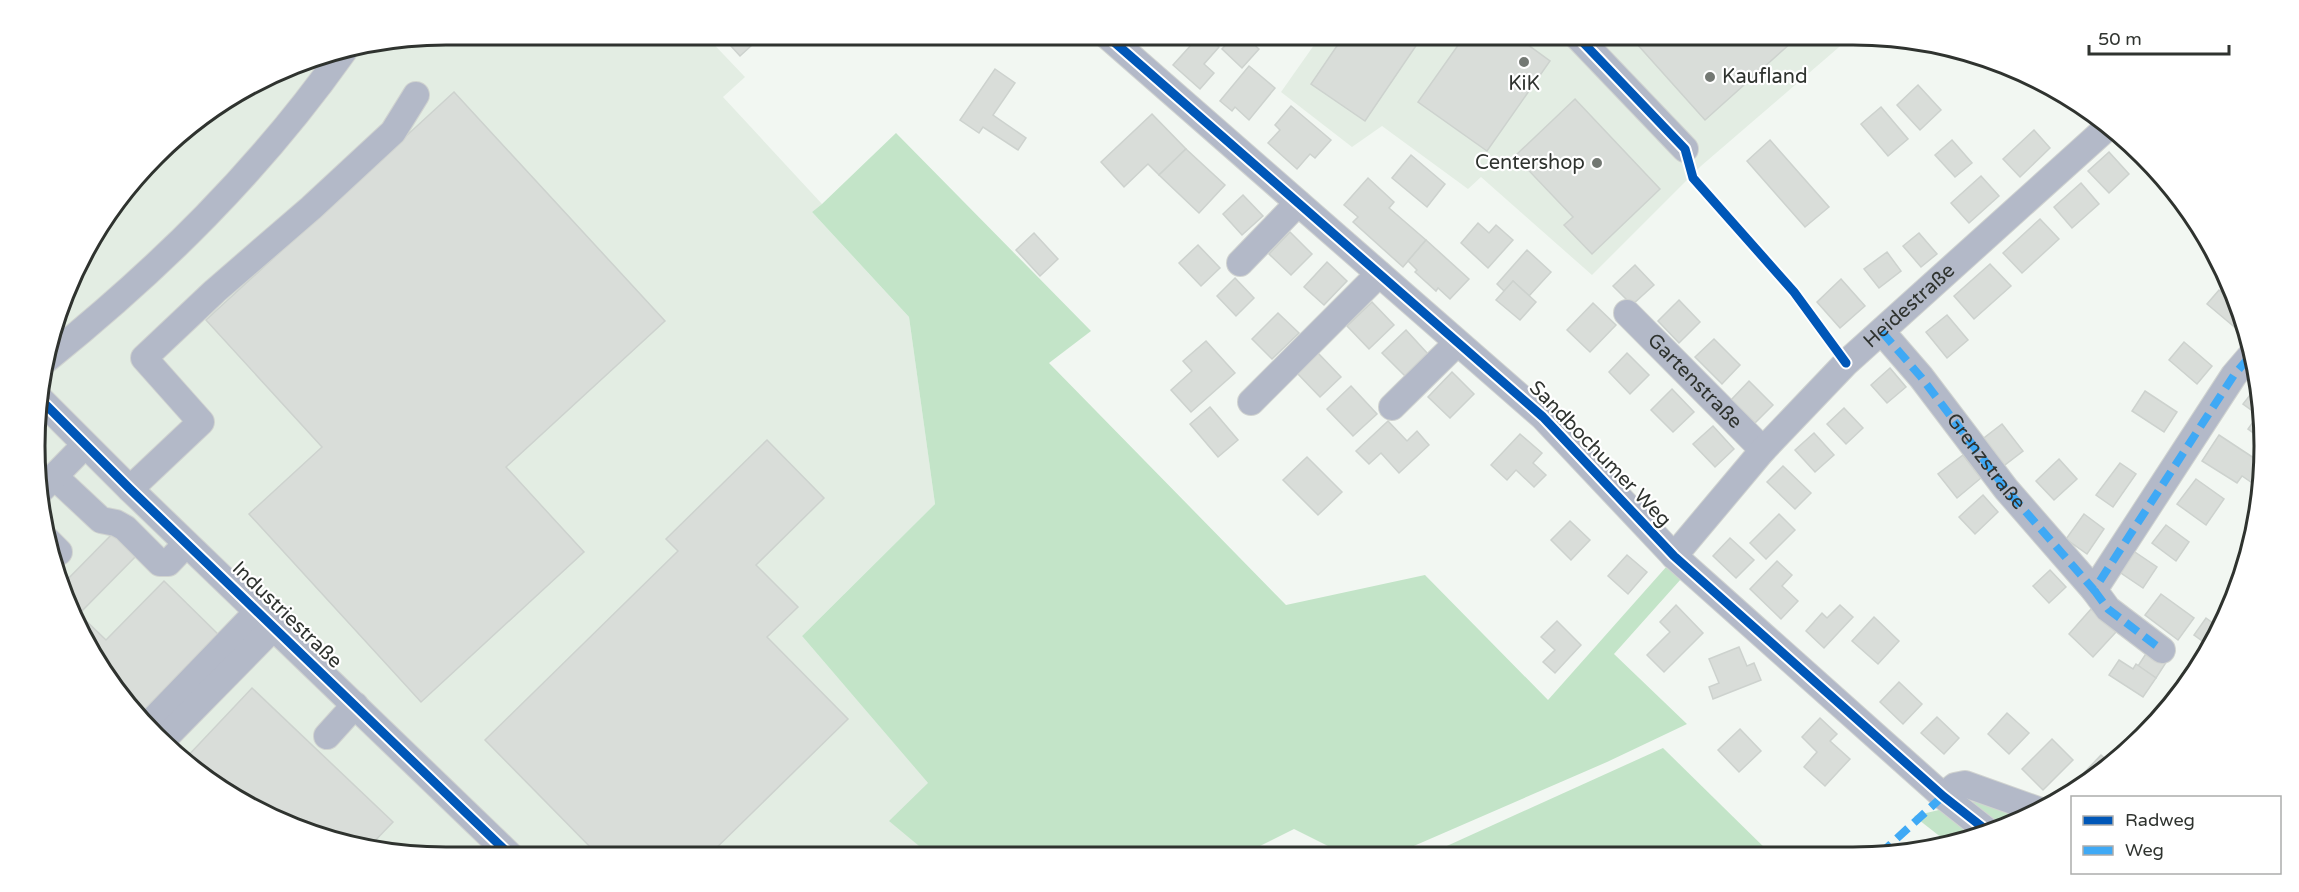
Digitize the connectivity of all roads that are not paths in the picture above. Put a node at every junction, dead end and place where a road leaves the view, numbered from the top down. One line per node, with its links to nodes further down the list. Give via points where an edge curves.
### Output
1 (1118, 45): 7 (street, Sandbochumer Weg)
2 (1586, 45): 6 (street)
3 (337, 60): 11 (street, via 276,142 231,193)
4 (416, 95): 23 (street, via 393,132 144,358 201,422)
5 (2102, 132): 13 (street, Heidestraße)
6 (1685, 149)
7 (1298, 203): 8 (street); 9 (street, Sandbochumer Weg)
8 (1240, 263)
9 (1379, 274): 14 (street, Sandbochumer Weg); 17 (street)
10 (1627, 313): 21 (street, Gartenstraße)
11 (83, 330): 12 (street); 15 (street)
12 (62, 331)
13 (1882, 332): 21 (street, Heidestraße, via 1846,363); 26 (street, Grenzstraße, via 2006,489)
14 (1457, 343): 19 (street); 25 (street, Sandbochumer Weg, via 1543,417)
15 (57, 351)
16 (2245, 363): 26 (street)
17 (1251, 402)
18 (47, 406): 20 (street, Industriestraße)
19 (1392, 407)
20 (85, 445): 22 (street); 23 (street, Industriestraße)
21 (1763, 450): 25 (street, Heidestraße)
22 (48, 483): 24 (street, via 101,520 125,528 160,563 168,563)
23 (130, 489): 24 (street, Industriestraße)
24 (186, 544): 27 (street, Industriestraße)
25 (1674, 556): 33 (street, Sandbochumer Weg)
26 (2094, 590): 28 (street, Grenzstraße, via 2108,609)
27 (266, 619): 29 (street, Industriestraße); 30 (street); 31 (street)
28 (2162, 650)
29 (355, 705): 32 (street); 36 (street, Industriestraße)
30 (153, 720)
31 (168, 735)
32 (327, 736)
33 (1943, 796): 34 (street, via 1955,786 1965,784); 35 (street, Sandbochumer Weg)
34 (2029, 806)
35 (1981, 826)
36 (502, 847)

